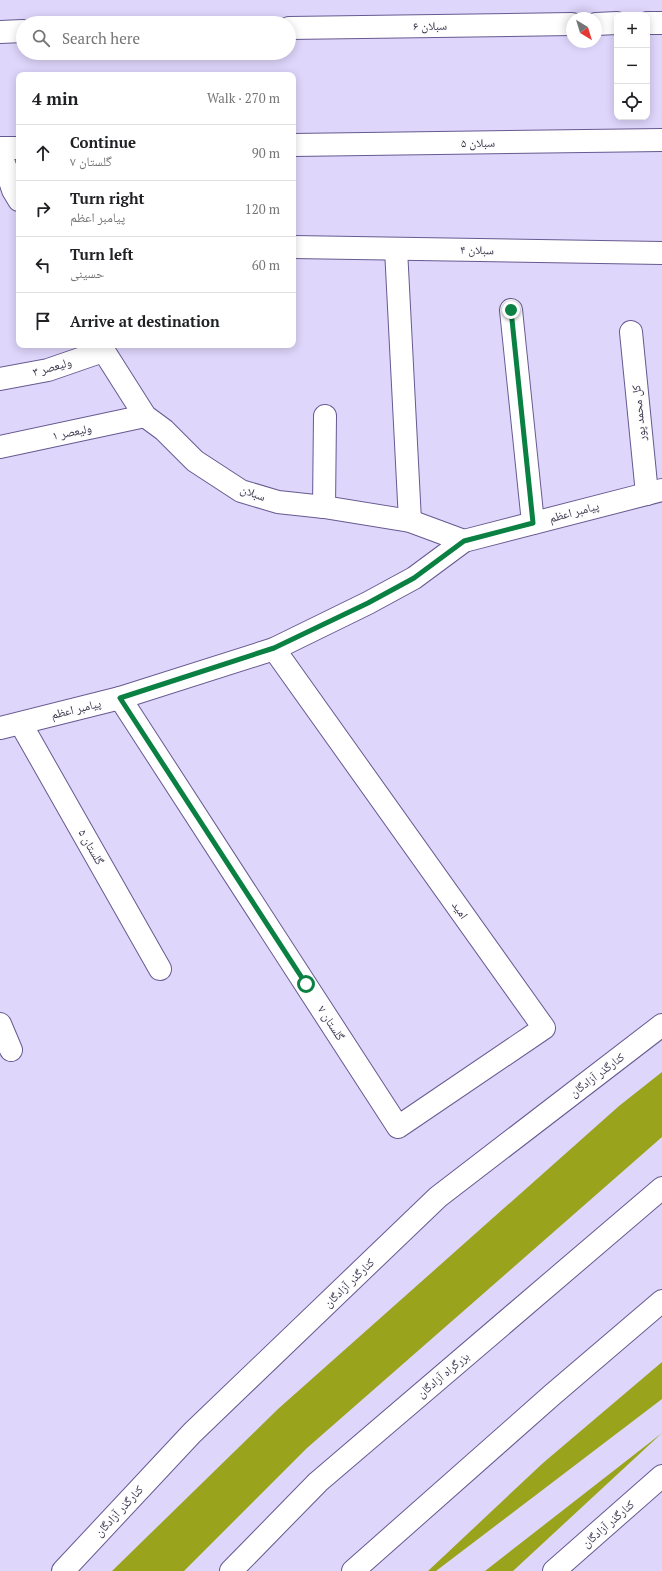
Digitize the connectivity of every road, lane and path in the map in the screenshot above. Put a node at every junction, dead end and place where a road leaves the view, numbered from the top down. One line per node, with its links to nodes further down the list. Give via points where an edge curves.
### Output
1 (614, 23): 5 (main road)
2 (650, 23): 3 (main road)
3 (662, 23)
4 (566, 24): 6 (main road, سبلان ۶)
5 (602, 24)
6 (296, 28)
7 (16, 31): 8 (main road)
8 (0, 32)
9 (662, 140): 10 (main road, سبلان ۵)
10 (296, 145)
11 (16, 148): 12 (main road)
12 (0, 149): 13 (main road)
13 (11, 194)
14 (296, 247): 15 (main road, سبلان ۴)
15 (396, 249): 16 (main road, سبلان ۴); 26 (main road)
16 (662, 253)
17 (511, 310): 27 (main road)
18 (631, 332): 24 (main road, کل محمد پور)
19 (102, 348): 20 (main road, ولیعصر ۳, via 48,370); 21 (main road, سبلان)
20 (0, 379)
21 (145, 416): 23 (main road, ولیعصر ۱); 25 (main road, سبلان, via 164,430 195,461 241,491 278,502)
22 (325, 416): 25 (main road)
23 (0, 448)
24 (654, 492): 27 (main road, پیامبر اعظم)
25 (324, 507): 26 (main road, سبلان)
26 (410, 521): 28 (main road, سبلان)
27 (533, 523): 28 (main road, پیامبر اعظم)
28 (464, 541): 29 (main road, پیامبر اعظم, via 414,578)
29 (274, 648): 30 (main road, پیامبر اعظم); 36 (main road, امید, via 544,1028)
30 (120, 698): 31 (main road, پیامبر اعظم); 36 (main road, گلستان ۷)
31 (10, 726): 32 (main road, گلستان ۵)
32 (160, 970)
33 (0, 1024): 35 (main road)
34 (662, 1025): 40 (main road, کنارگذر آزادگان, via 438,1197 192,1433)
35 (11, 1050)
36 (398, 1127)
37 (662, 1188): 41 (main road, بزرگراه آزادگان, via 318,1482)
38 (662, 1302): 42 (main road, via 546,1400)
39 (662, 1476): 43 (main road, کنارگذر آزادگان)
40 (63, 1571)
41 (231, 1571)
42 (353, 1571)
43 (554, 1571)

